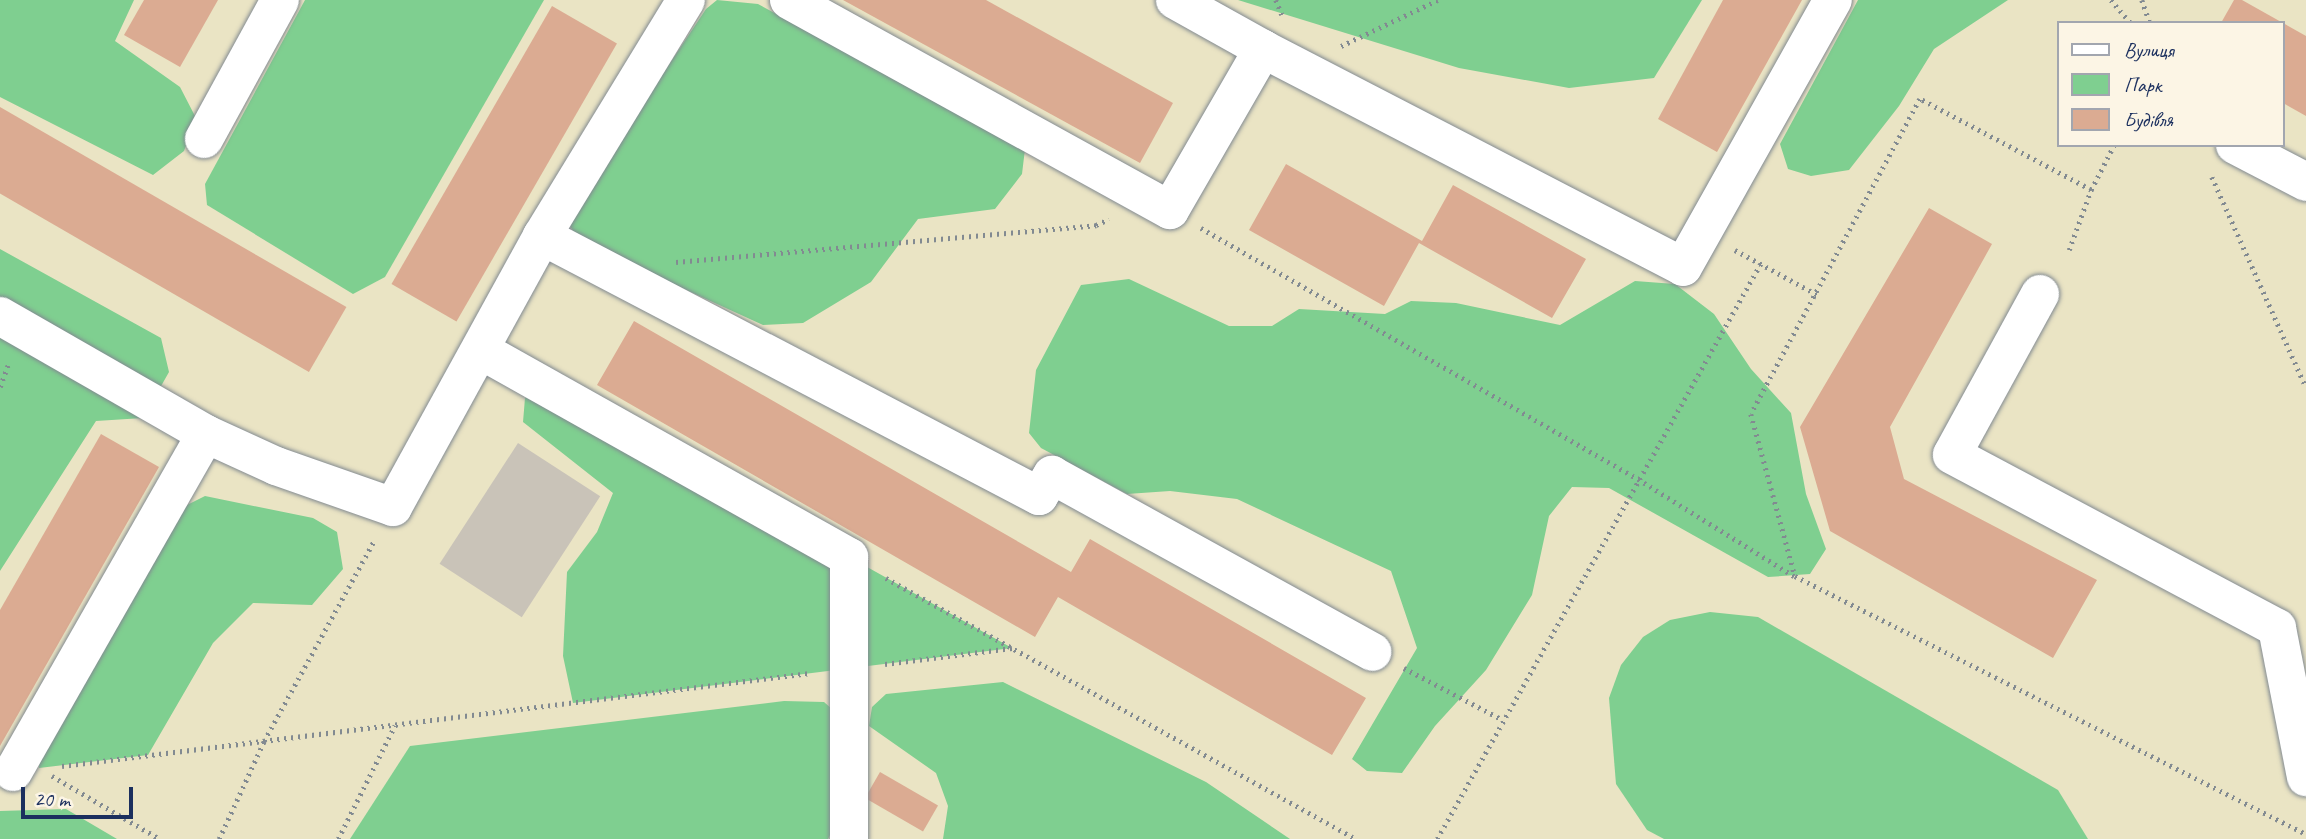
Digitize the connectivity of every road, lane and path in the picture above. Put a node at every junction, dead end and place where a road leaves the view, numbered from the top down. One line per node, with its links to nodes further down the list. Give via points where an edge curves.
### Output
1 (280, 0): 13 (lane)
2 (686, 0): 20 (lane)
3 (789, 0): 18 (lane)
4 (1175, 0): 12 (lane)
5 (1438, 0): 11 (path)
6 (1833, 0): 19 (lane)
7 (2111, 0): 9 (path)
8 (2143, 0): 10 (path)
9 (2129, 21)
10 (2149, 21)
11 (1339, 47)
12 (1263, 49): 18 (lane); 19 (lane, via 1684,267)
13 (204, 139)
14 (2113, 147): 17 (path)
15 (2222, 158): 16 (lane); 27 (path)
16 (2306, 182)
17 (2091, 190)
18 (1161, 205): 22 (path, via 1096,225); 29 (path)
19 (1703, 233): 21 (path)
20 (542, 236): 22 (lane); 26 (lane)
21 (1760, 263): 24 (path); 29 (path)
22 (606, 269): 34 (lane, via 1040,496 1052,475)
23 (2040, 294): 40 (lane, via 1952,455 2277,628)
24 (1818, 295)
25 (0, 316): 28 (lane)
26 (482, 351): 30 (lane); 31 (lane)
27 (2306, 387)
28 (206, 434): 30 (lane, via 276,466); 39 (lane)
29 (1638, 479): 32 (path); 36 (path)
30 (393, 507): 38 (path)
31 (849, 558): 33 (path); 35 (lane)
32 (1795, 576)
33 (1012, 648): 35 (path); 45 (path)
34 (1372, 652): 36 (path)
35 (850, 668): 37 (path); 44 (lane)
36 (1503, 720): 46 (path)
37 (395, 724): 38 (path); 43 (path)
38 (264, 740): 39 (path); 42 (path)
39 (26, 770): 41 (path)
40 (2306, 777)
41 (160, 839)
42 (219, 839)
43 (338, 839)
44 (849, 839)
45 (1356, 839)
46 (1437, 839)

